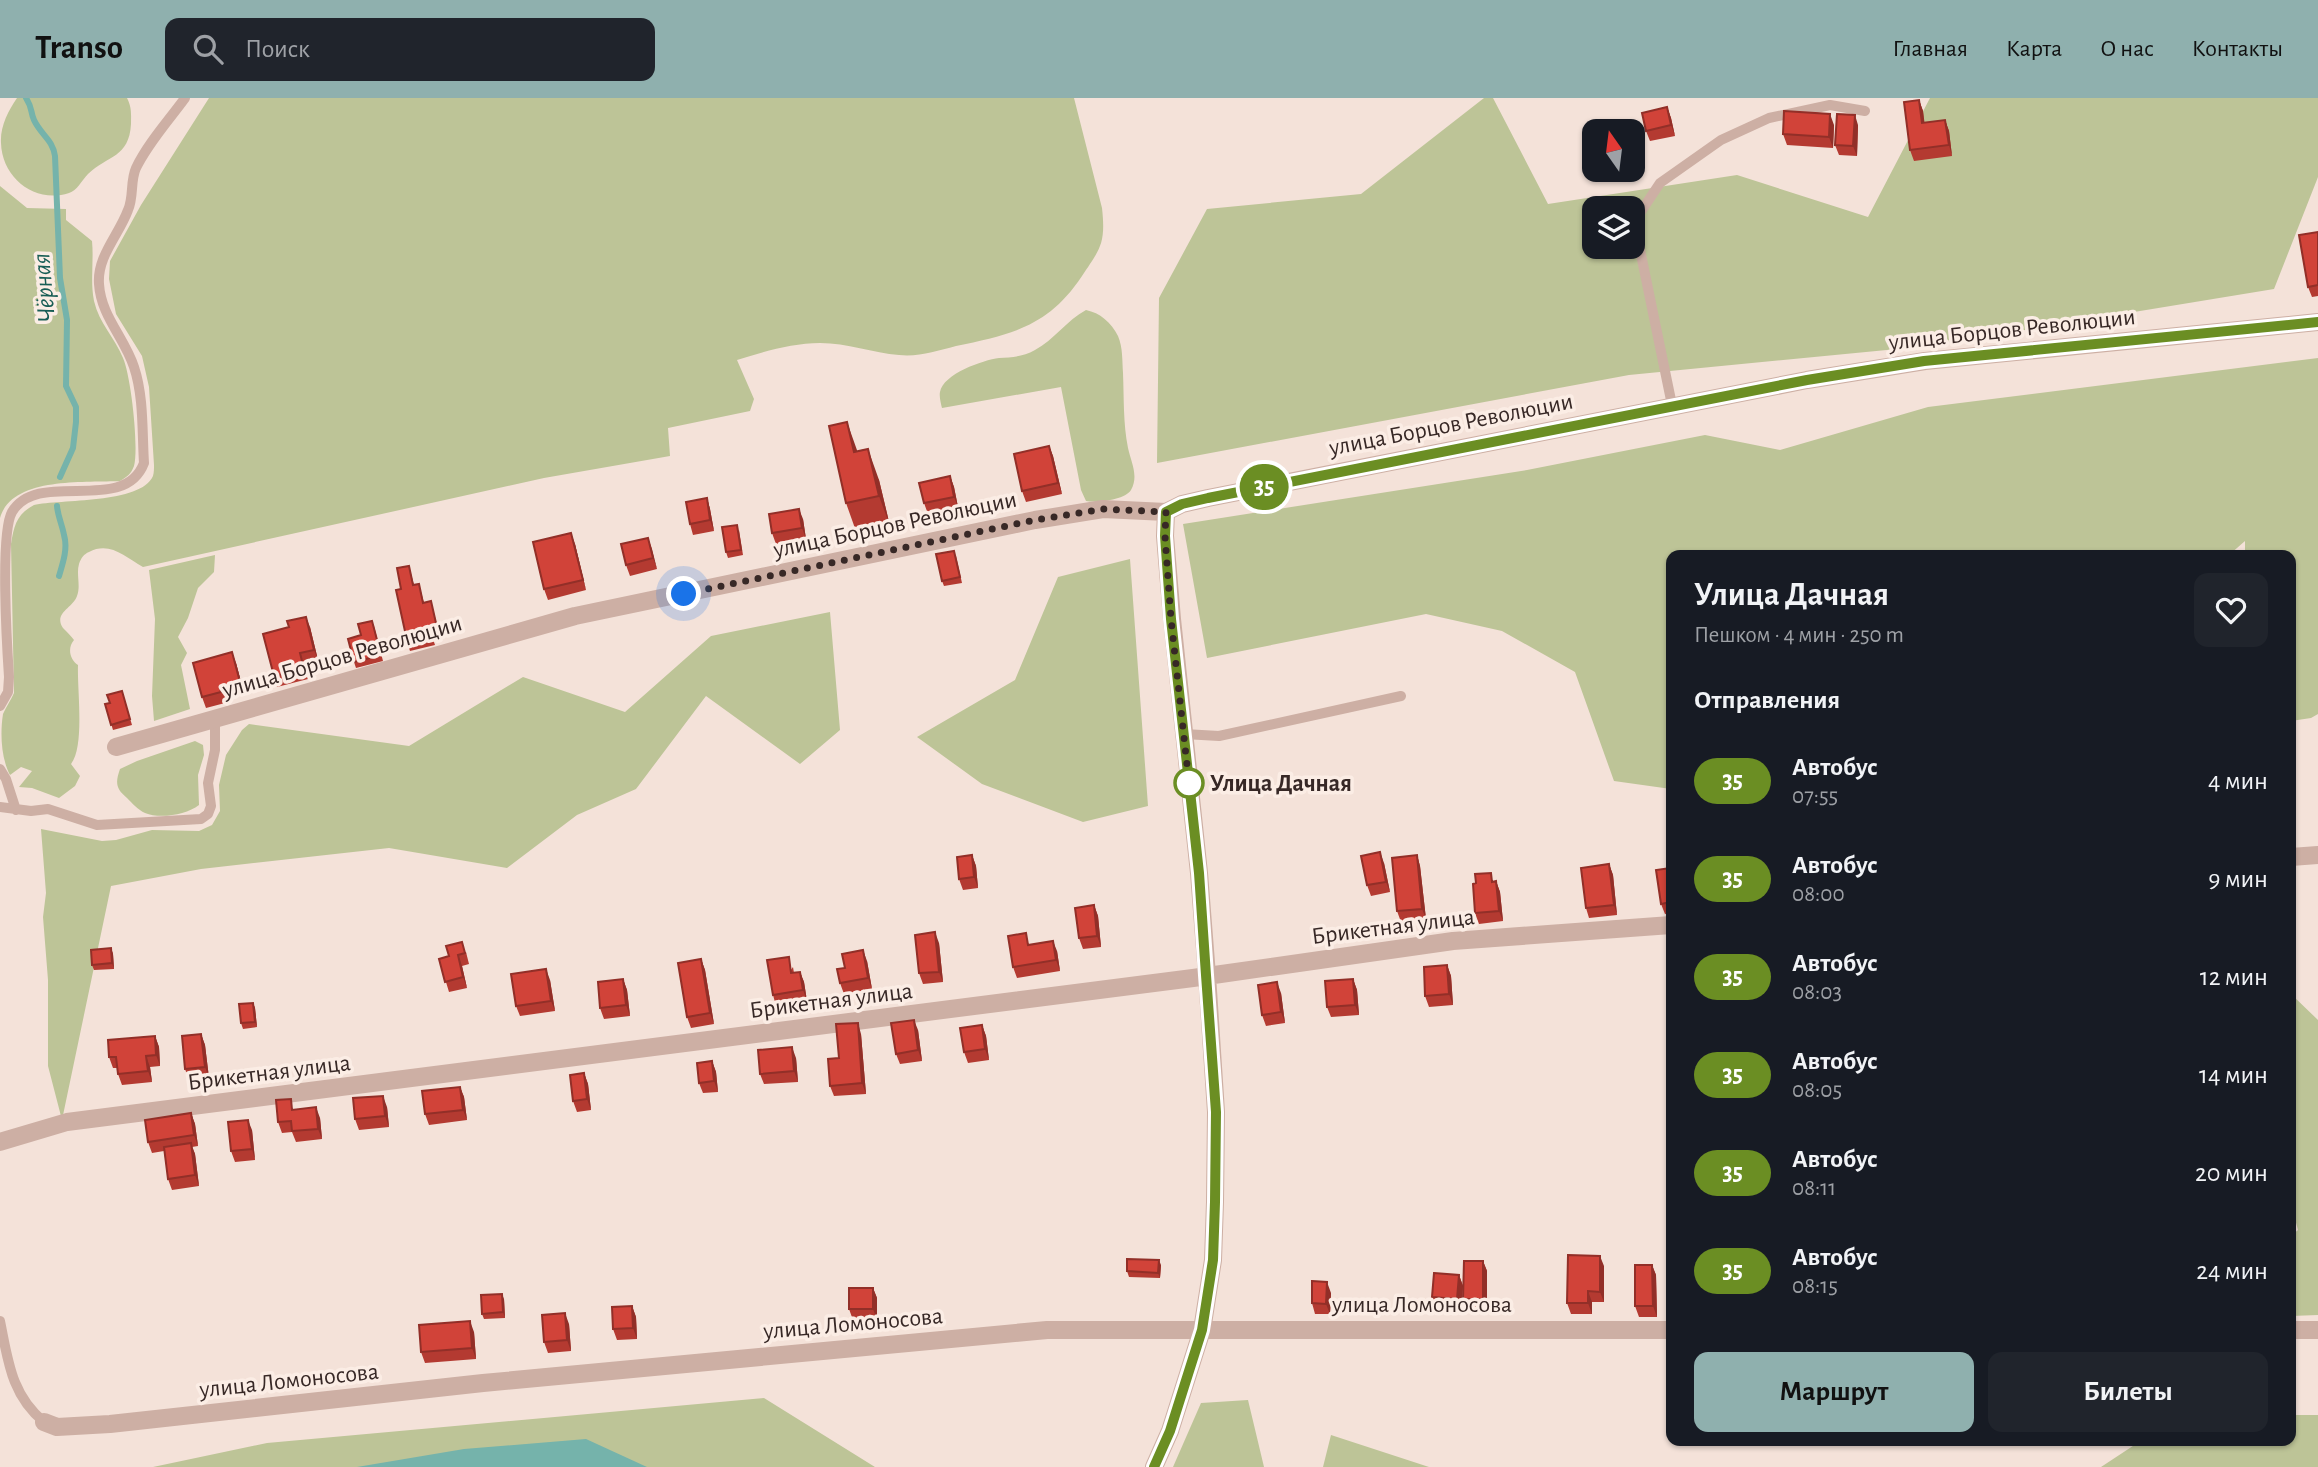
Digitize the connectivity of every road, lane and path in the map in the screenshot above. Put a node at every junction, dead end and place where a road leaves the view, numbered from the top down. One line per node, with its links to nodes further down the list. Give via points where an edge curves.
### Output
1 (186, 98): 7 (lane, via 135,170 129,210 104,254 98,282 107,318 125,345 139,383 144,463 131,482 35,495 12,512 5,543 9,677)
2 (1865, 111): 4 (lane, via 1830,105 1769,118 1724,139 1660,183 1640,214 1638,240)
3 (2318, 322): 4 (street, улица Борцов Революции, via 1924,361)
4 (1672, 405): 5 (street, улица Борцов Революции, via 1208,498)
5 (1166, 512): 8 (street, улица Борцов Революции, via 1103,509 1035,520 575,616); 9 (street, via 1171,619)
6 (1401, 696): 9 (lane, via 1219,736)
7 (0, 706)
8 (215, 718): 10 (street, улица Борцов Революции); 13 (lane, via 208,783 211,806 201,819 97,825 48,809)
9 (1184, 734): 17 (street)
10 (116, 747)
11 (0, 769): 13 (lane)
12 (0, 807): 13 (lane)
13 (16, 810)
14 (2318, 855): 15 (street)
15 (2296, 857)
16 (1666, 926): 17 (street, Брикетная улица, via 1453,941)
17 (1206, 975): 18 (street, Брикетная улица, via 66,1122); 21 (street, via 1216,1112 1215,1202 1213,1260)
18 (0, 1142)
19 (0, 1321): 24 (lane, via 15,1384 30,1411)
20 (1666, 1329): 21 (street, улица Ломоносова)
21 (1202, 1330): 24 (street, улица Ломоносова, via 1047,1330 110,1424 67,1427); 25 (street)
22 (2296, 1330): 23 (street)
23 (2318, 1330)
24 (44, 1422)
25 (1154, 1467)

